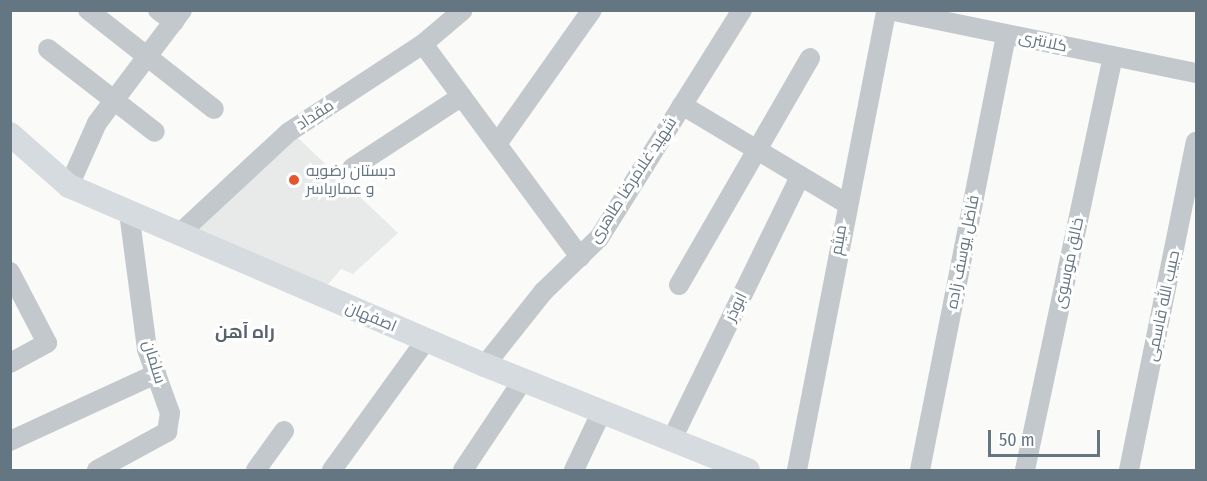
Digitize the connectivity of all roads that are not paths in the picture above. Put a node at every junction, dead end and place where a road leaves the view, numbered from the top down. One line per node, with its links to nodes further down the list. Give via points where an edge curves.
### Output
1 (88, 10): 10 (street)
2 (464, 10): 8 (street, مقداد)
3 (592, 10): 21 (street)
4 (742, 10): 16 (street, شهید غلامرضا طاهری)
5 (888, 10): 7 (street, کلانتری); 26 (street, میثم)
6 (172, 14): 10 (street)
7 (1006, 34): 11 (street, کلانتری); 48 (street, فاضل یوسف زاده)
8 (423, 44): 14 (street); 28 (street, مقداد, via 290,132)
9 (48, 49): 15 (street)
10 (148, 56): 15 (street); 17 (street)
11 (1113, 56): 13 (street, کلانتری); 49 (street, خالق موسوی)
12 (810, 58): 22 (street)
13 (1197, 73)
14 (462, 96): 21 (street); 23 (street)
15 (114, 101): 18 (street); 25 (street, via 97,123)
16 (682, 105): 22 (street); 29 (street, شهید غلامرضا طاهری, via 599,238)
17 (214, 109)
18 (155, 132)
19 (11, 136): 25 (main road, اصفهان)
20 (1197, 142): 50 (street, حبیب الله قاسمی)
21 (497, 144): 29 (street)
22 (756, 150): 24 (street); 31 (street)
23 (352, 168)
24 (800, 176): 26 (street); 39 (street, ابوذر)
25 (69, 186): 27 (main road, اصفهان)
26 (846, 203): 47 (street, میثم)
27 (129, 213): 28 (main road, اصفهان); 35 (street, سلمان, via 147,349)
28 (178, 235): 32 (main road, اصفهان)
29 (580, 257): 34 (street, شهید غلامرضا طاهری, via 543,292)
30 (10, 272): 33 (street, via 47,342)
31 (679, 285)
32 (426, 340): 34 (main road, اصفهان); 43 (street)
33 (10, 363)
34 (485, 365): 36 (main road, اصفهان)
35 (156, 374): 40 (street); 41 (street, سلمان, via 170,414 166,432)
36 (523, 380): 37 (main road, اصفهان); 44 (street)
37 (602, 411): 39 (main road, اصفهان); 45 (street)
38 (284, 431): 42 (street)
39 (672, 439): 46 (main road, اصفهان)
40 (10, 441)
41 (98, 471)
42 (256, 471)
43 (332, 471)
44 (463, 471)
45 (574, 471)
46 (748, 471)
47 (797, 471)
48 (920, 471)
49 (1025, 471)
50 (1129, 471)

